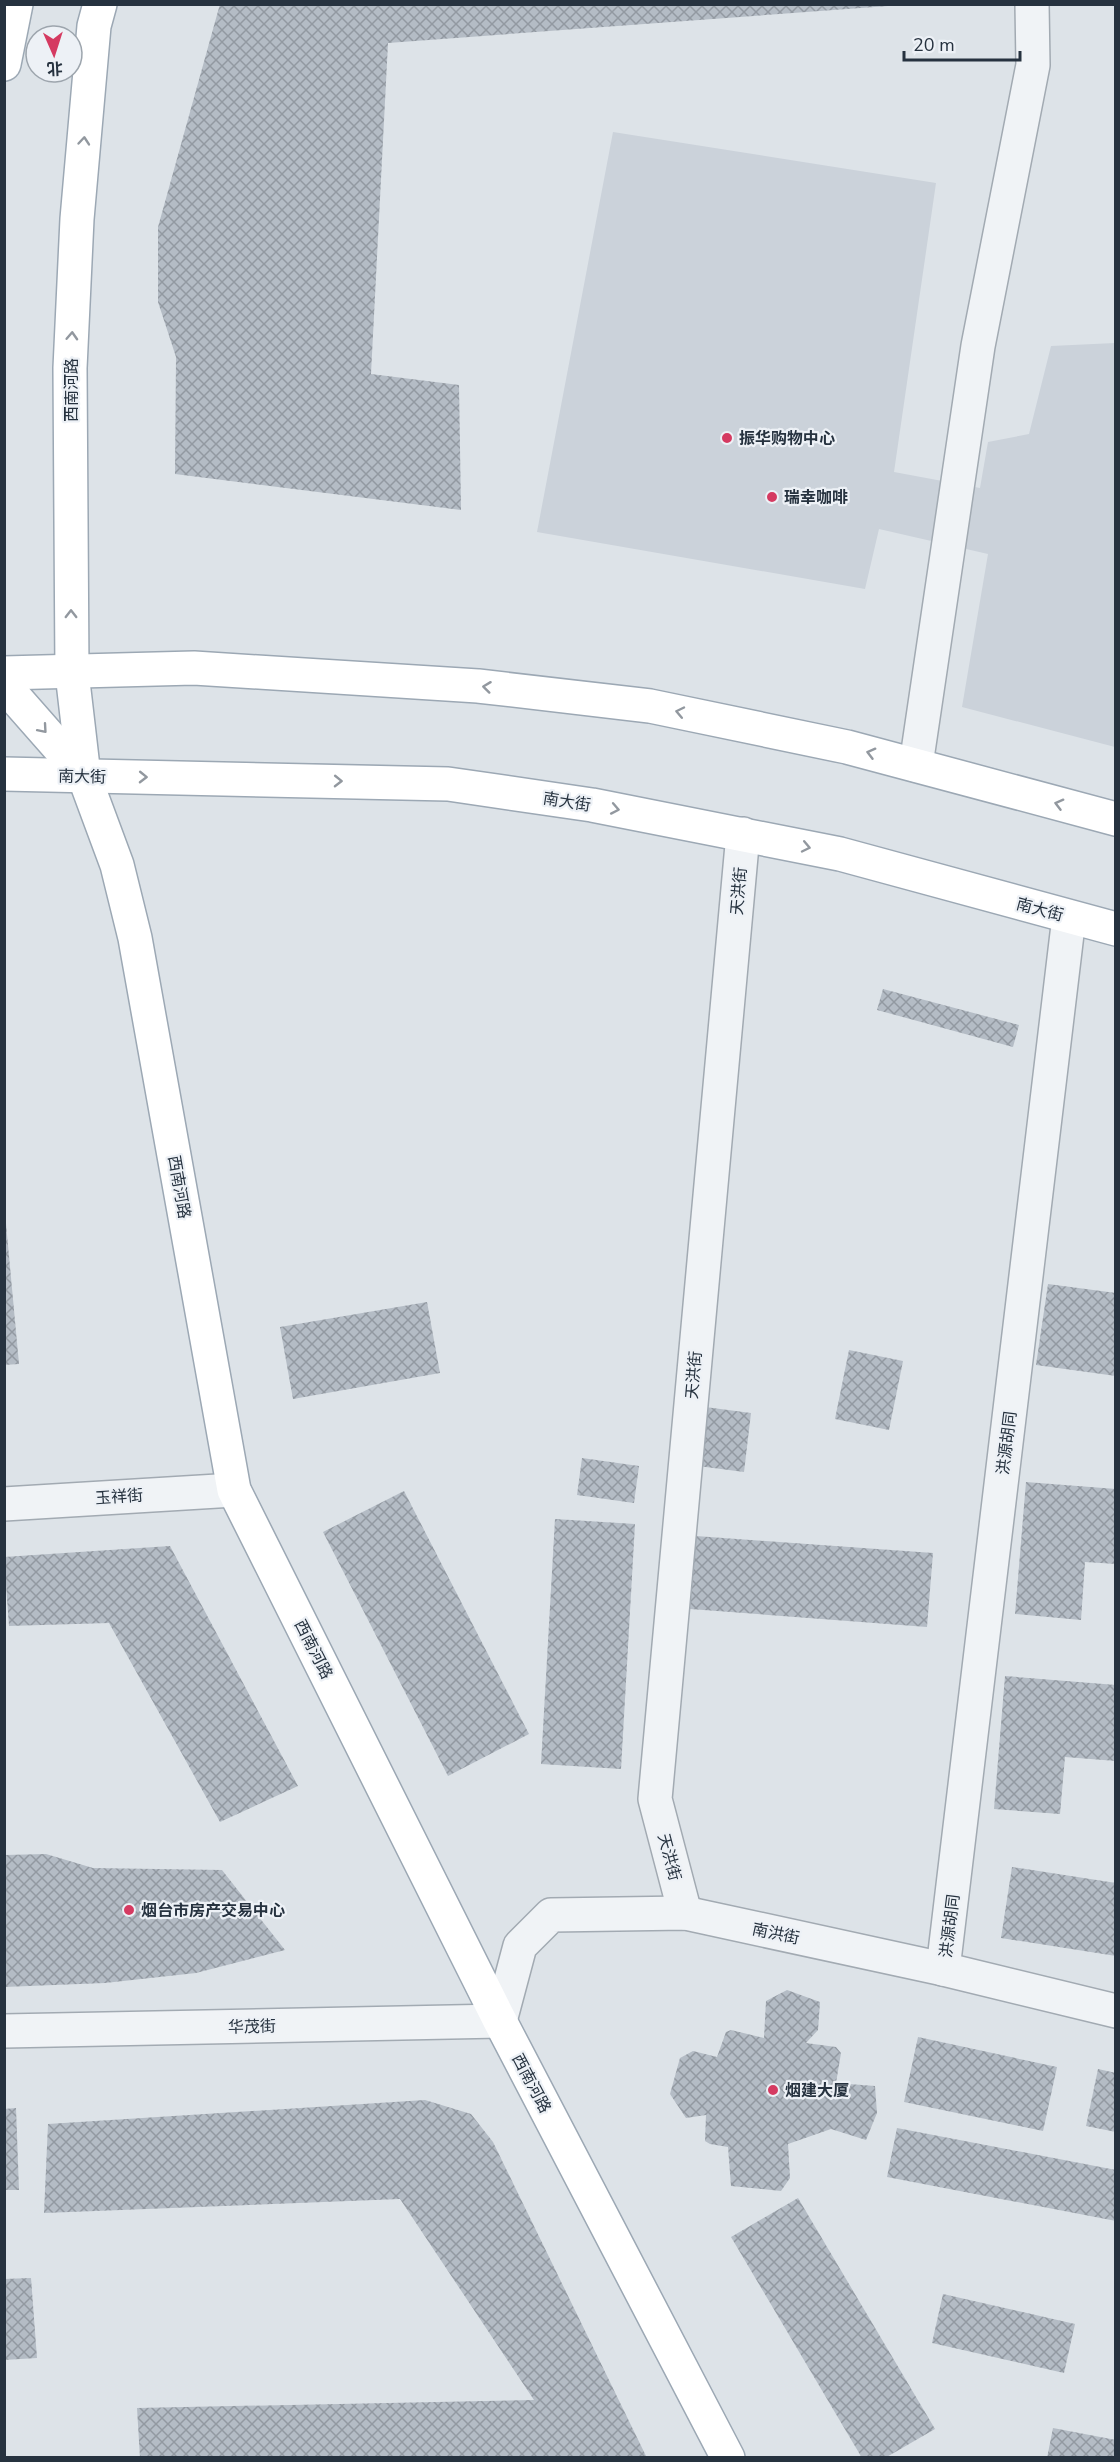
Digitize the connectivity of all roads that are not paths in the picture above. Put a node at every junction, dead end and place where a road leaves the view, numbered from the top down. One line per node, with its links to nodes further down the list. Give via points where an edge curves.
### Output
1 (16, 4): 4 (main road)
2 (100, 4): 6 (main road, 西南河路, one-way to 2, via 70,368 77,219 94,26)
3 (1032, 4): 8 (street, via 1033,65 978,346)
4 (4, 64)
5 (4, 673): 6 (main road)
6 (72, 673): 8 (main road, one-way to 6, via 650,706 478,686 194,669); 10 (main road, 西南河路)
7 (4, 685): 10 (main road, 西南河路, one-way to 10)
8 (916, 765): 11 (main road, one-way to 8)
9 (4, 774): 10 (main road, 南大街)
10 (84, 776): 12 (main road, 南大街, one-way to 12, via 448,784 592,805); 15 (main road, 西南河路, via 117,865 135,938)
11 (1116, 819)
12 (743, 834): 13 (main road, 南大街, one-way to 13, via 840,854); 17 (street, 天洪街, via 655,1799)
13 (1069, 917): 14 (main road, 南大街); 18 (street, 洪源胡同)
14 (1116, 929)
15 (234, 1490): 16 (street, 玉祥街); 20 (main road, 西南河路)
16 (4, 1504)
17 (685, 1913): 18 (street, 南洪街); 20 (street, 南洪街, via 551,1915 520,1946)
18 (943, 1969): 19 (street, 南洪街)
19 (1116, 2011)
20 (500, 2021): 21 (street, 华茂街); 22 (main road, 西南河路)
21 (4, 2031)
22 (728, 2457)

